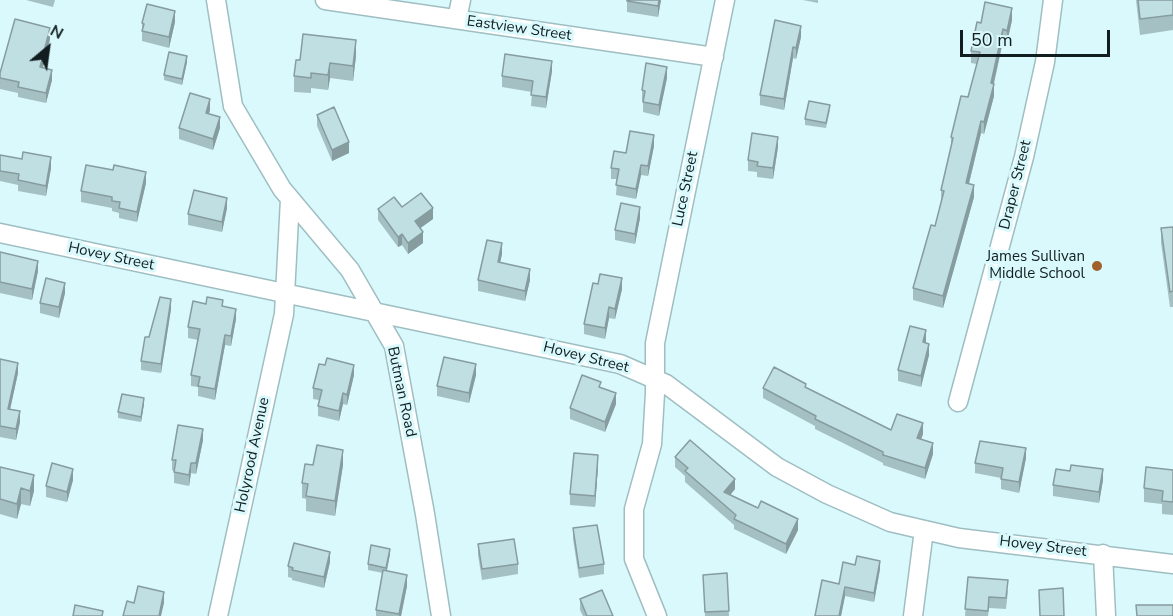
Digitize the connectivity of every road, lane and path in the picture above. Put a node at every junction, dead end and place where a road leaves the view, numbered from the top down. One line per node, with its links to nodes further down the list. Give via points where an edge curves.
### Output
1 (216, 0): 8 (street, Butman Road, via 232,106)
2 (325, 0): 6 (street, Eastview Street)
3 (461, 0): 6 (street)
4 (725, 0): 7 (street, Luce Street)
5 (1053, 0): 13 (street, Draper Street, via 1046,62 1024,157)
6 (457, 20): 7 (street, Eastview Street)
7 (714, 57): 12 (street, Luce Street, via 655,343)
8 (290, 199): 10 (street); 11 (street, Butman Road, via 350,270)
9 (0, 233): 10 (street, Hovey Street)
10 (284, 293): 11 (street, Hovey Street); 17 (street, Holyrood Avenue, via 284,314)
11 (374, 312): 12 (street, Hovey Street, via 620,364); 18 (street, Butman Road, via 394,346)
12 (655, 380): 14 (street, Hovey Street, via 666,384 777,467 890,522); 19 (street, Luce Street, via 652,444 634,509 634,559)
13 (958, 402)
14 (924, 530): 15 (street, Hovey Street, via 959,538); 20 (street)
15 (1103, 554): 16 (street, Hovey Street); 21 (street)
16 (1173, 564)
17 (218, 616)
18 (441, 616)
19 (657, 616)
20 (913, 616)
21 (1106, 616)

